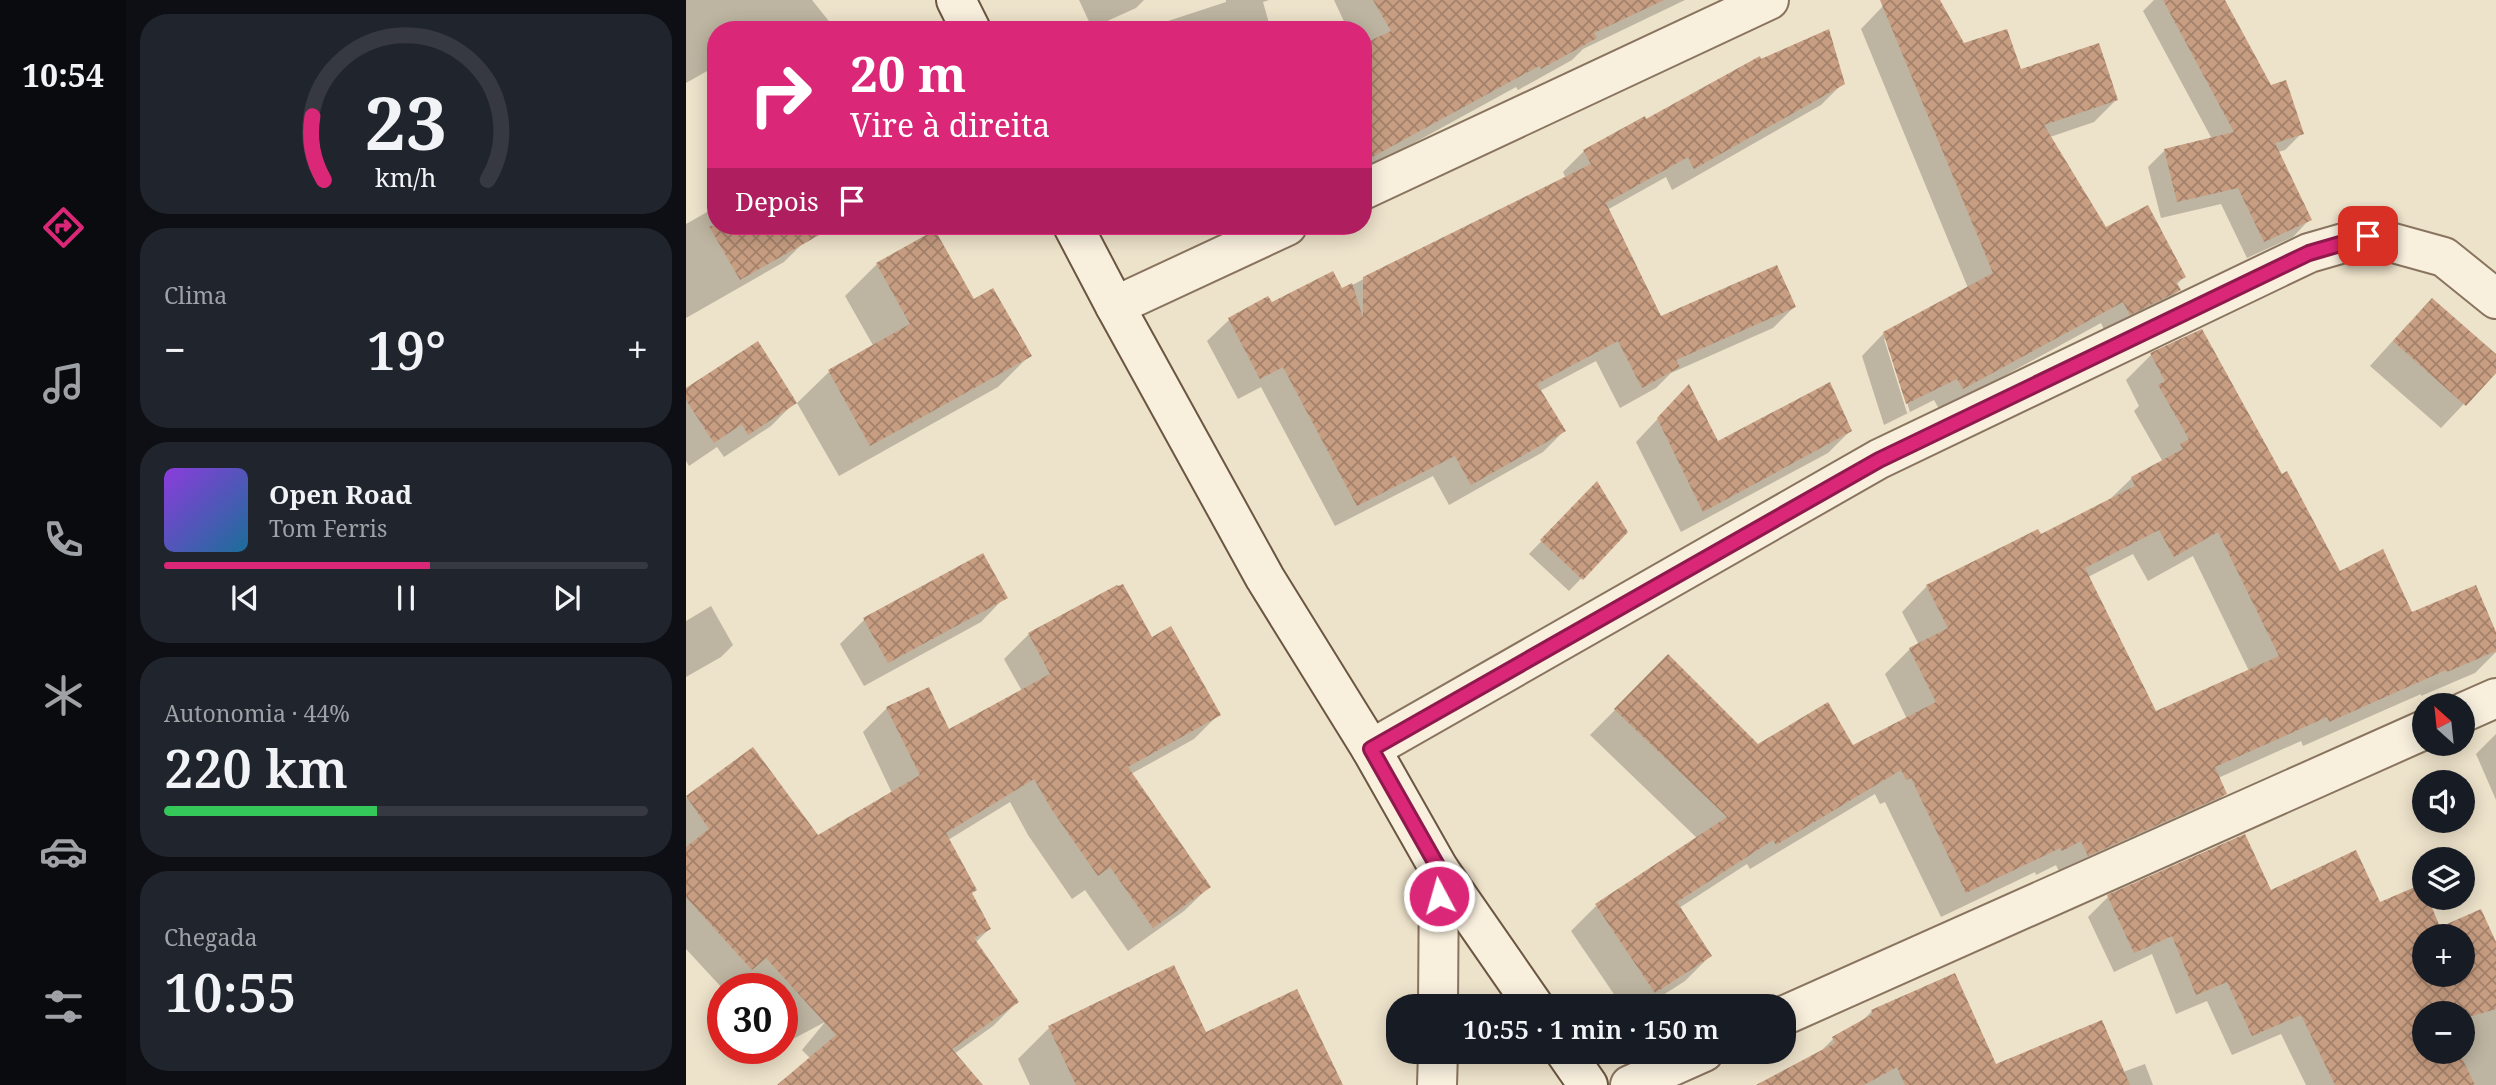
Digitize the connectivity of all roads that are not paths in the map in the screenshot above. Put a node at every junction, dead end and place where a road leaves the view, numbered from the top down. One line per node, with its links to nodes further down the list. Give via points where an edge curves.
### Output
1 (956, 0): 3 (street)
2 (1769, 0): 4 (street)
3 (966, 21)
4 (1372, 186)
5 (1078, 235): 8 (street)
6 (1268, 235): 8 (street)
7 (2496, 299): 12 (street, via 2445,257 2368,236 2309,253 1879,460)
8 (1115, 306): 12 (street, via 1265,578)
9 (2496, 698): 10 (street)
10 (2475, 707)
11 (2412, 735): 16 (street)
12 (1371, 749): 13 (street)
13 (1439, 869): 14 (street); 15 (street)
14 (1438, 994)
15 (1526, 994)
16 (1796, 1010)
17 (1438, 1064): 20 (street)
18 (1573, 1064): 21 (street)
19 (1677, 1064): 22 (street)
20 (1437, 1085)
21 (1588, 1085)
22 (1630, 1085)

